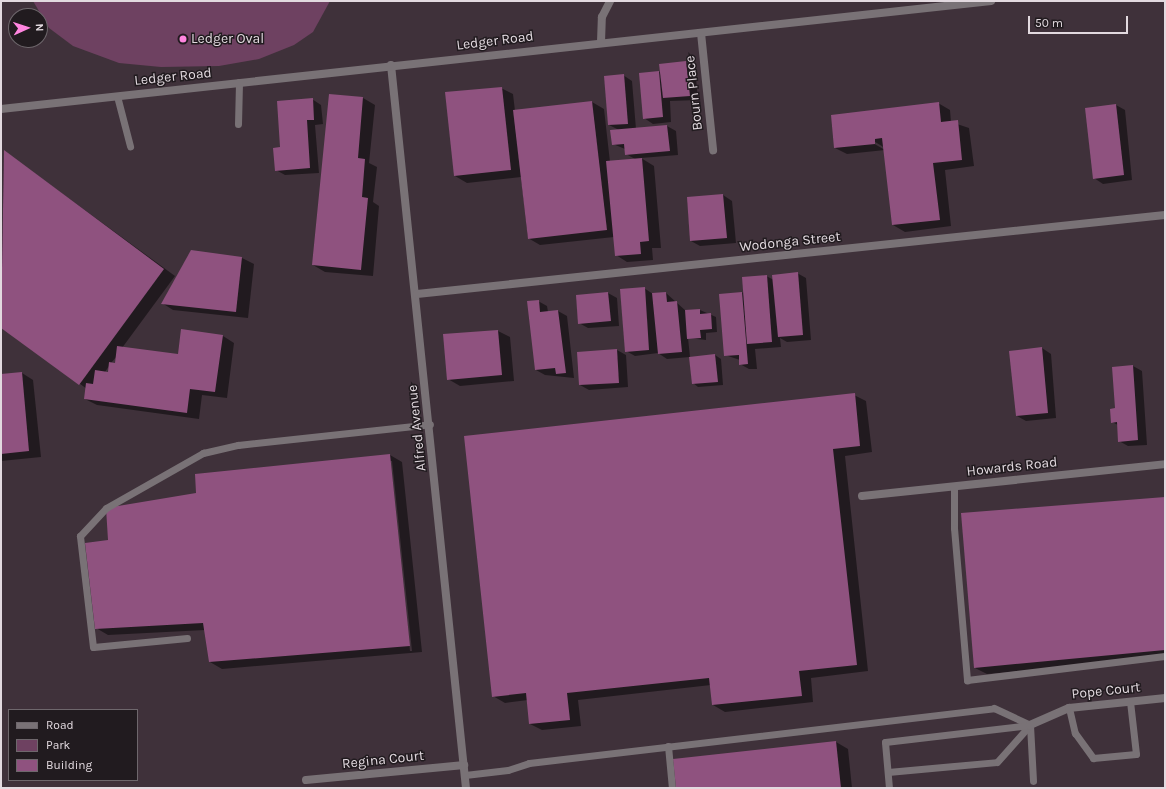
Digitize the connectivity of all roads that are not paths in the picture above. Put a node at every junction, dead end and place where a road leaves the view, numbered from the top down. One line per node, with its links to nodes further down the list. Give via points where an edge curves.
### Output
1 (610, 1): 5 (street, via 602,17)
2 (991, 1): 3 (street, Ledger Road)
3 (949, 3): 4 (street, Ledger Road)
4 (701, 33): 5 (street, Ledger Road); 12 (street, Bourn Place)
5 (601, 42): 6 (street, Ledger Road)
6 (391, 65): 7 (street, Ledger Road); 14 (street, Alfred Avenue)
7 (239, 82): 8 (street, Ledger Road); 10 (lane)
8 (118, 96): 9 (street, Ledger Road); 11 (lane)
9 (1, 109)
10 (238, 124)
11 (130, 146)
12 (713, 150)
13 (1165, 215): 14 (street, Wodonga Street)
14 (417, 294): 15 (street, Alfred Avenue)
15 (430, 424): 19 (lane, via 238,445 203,453 106,508 80,536 93,647); 26 (street, Alfred Avenue)
16 (1165, 464): 17 (street, Howards Road)
17 (954, 486): 18 (street, Howards Road); 20 (lane, via 954,528 967,680)
18 (862, 496)
19 (187, 638)
20 (1165, 656)
21 (1165, 698): 22 (street, Pope Court)
22 (1130, 701): 23 (street, Pope Court); 23 (lane, via 1136,754 1093,758 1075,733)
23 (1069, 708): 24 (street, Pope Court)
24 (1030, 725): 25 (lane, via 994,708); 27 (lane, via 998,762); 27 (lane, via 885,742); 30 (lane)
25 (668, 746): 28 (lane, via 529,763 508,770); 32 (lane)
26 (464, 765): 28 (street, Alfred Avenue); 29 (street, Regina Court)
27 (888, 772): 33 (lane)
28 (465, 775): 31 (street, Alfred Avenue)
29 (306, 780)
30 (1033, 781)
31 (466, 788)
32 (672, 788)
33 (889, 788)

